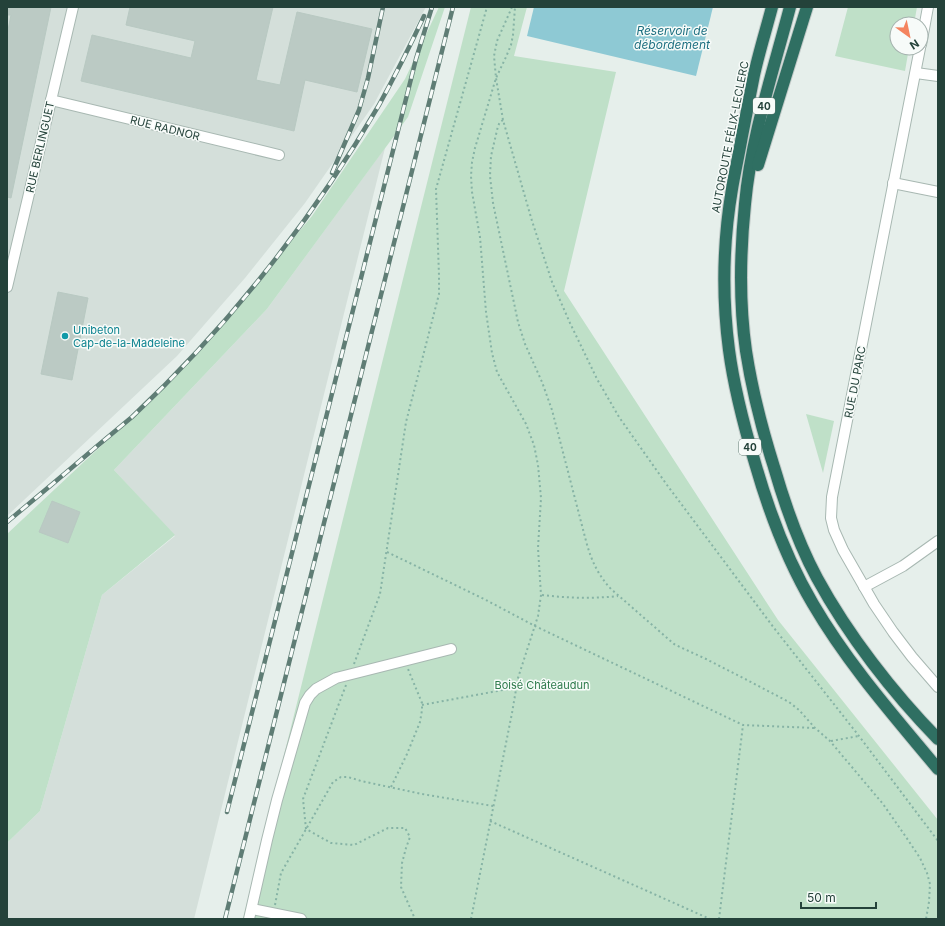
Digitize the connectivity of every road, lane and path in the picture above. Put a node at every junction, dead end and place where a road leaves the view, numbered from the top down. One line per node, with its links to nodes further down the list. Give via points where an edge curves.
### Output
1 (73, 7): 14 (street, RUE BERLINGUET)
2 (487, 7): 22 (path, via 436,189 439,294 406,422)
3 (512, 7): 13 (path, via 496,47)
4 (515, 7): 13 (path, via 511,44)
5 (767, 7): 11 (highway)
6 (772, 7): 11 (highway, AUTOROUTE FÉLIX-LECLERC / 40)
7 (790, 7): 19 (highway, 40, via 757,132)
8 (807, 7): 19 (highway)
9 (919, 56): 10 (street, RUE DU PARC)
10 (916, 72): 12 (street); 17 (street, RUE DU PARC)
11 (754, 75): 38 (highway, AUTOROUTE FÉLIX-LECLERC / 40, via 732,189 725,263 725,309 729,350 745,428 777,531 812,603 854,665)
12 (938, 76)
13 (496, 78): 15 (path); 24 (path, via 473,156 472,184 494,363 526,424 536,455 540,492 538,548)
14 (51, 100): 16 (street, RUE RADNOR); 20 (street, RUE BERLINGUET)
15 (503, 120): 25 (path, via 498,126 492,150 490,185 518,322 552,410 596,570); 35 (path, via 554,287 610,403 671,491)
16 (279, 155)
17 (893, 183): 18 (street); 23 (street, RUE DU PARC, via 831,508 831,518 840,543)
18 (938, 192)
19 (745, 206): 36 (highway, 40, via 741,254 746,350 759,414 794,528 814,571 859,644)
20 (7, 287)
21 (938, 541): 23 (street, via 903,566)
22 (387, 552): 26 (path); 29 (path, via 380,594)
23 (864, 587): 30 (street, RUE DU PARC, via 901,643)
24 (542, 595): 25 (path, via 572,598); 26 (path)
25 (618, 596): 34 (path, via 674,644 785,700 799,710)
26 (535, 626): 31 (path); 33 (path)
27 (451, 649): 28 (street)
28 (405, 660): 29 (street); 32 (path)
29 (350, 674): 42 (path, via 303,799); 45 (street, via 319,687 305,703 277,800)
30 (938, 687)
31 (516, 688): 32 (path); 40 (path)
32 (422, 705): 39 (path, via 420,722)
33 (742, 725): 34 (path); 50 (path)
34 (815, 728): 37 (path)
35 (859, 736): 37 (path); 43 (path)
36 (938, 739)
37 (830, 741): 51 (path, via 883,804 920,858 930,884 930,902)
38 (938, 769)
39 (391, 787): 40 (path); 42 (path, via 341,777 333,782)
40 (493, 806): 41 (path)
41 (490, 821): 48 (path); 49 (path)
42 (306, 830): 44 (path, via 281,873); 47 (path, via 331,843 354,845 388,828 405,828 410,837 402,863 401,887)
43 (938, 842)
44 (273, 913): 45 (street); 46 (street)
45 (250, 914)
46 (301, 919)
47 (415, 919)
48 (471, 919)
49 (710, 919)
50 (719, 919)
51 (926, 919)

